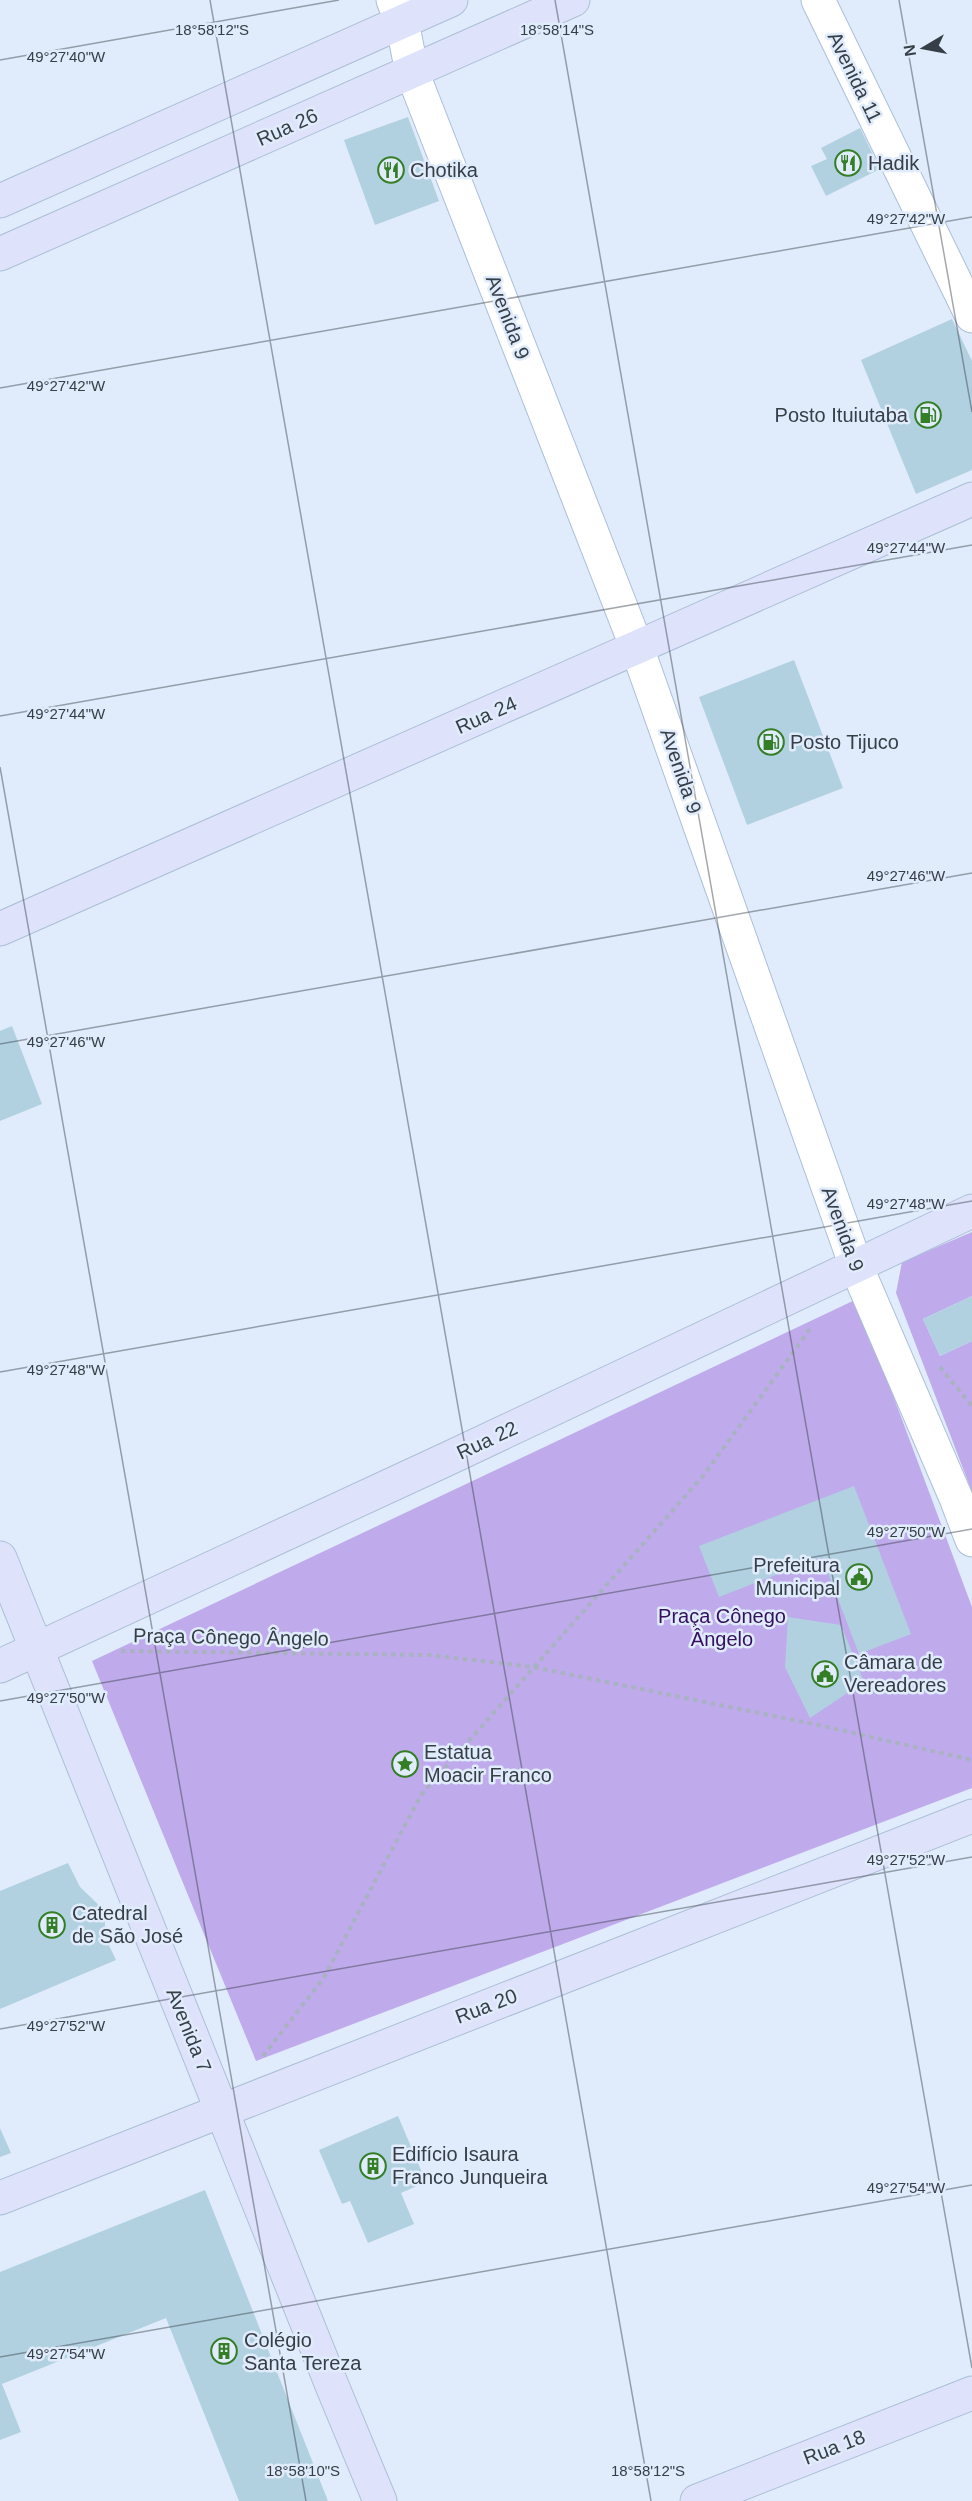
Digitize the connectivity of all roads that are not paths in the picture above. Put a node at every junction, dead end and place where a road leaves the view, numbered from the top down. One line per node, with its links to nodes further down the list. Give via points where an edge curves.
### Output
1 (451, 0): 4 (street)
2 (573, 0): 5 (street, Rua 26)
3 (818, 0): 10 (street, Avenida 11)
4 (397, 11): 5 (street, Avenida 9); 6 (street)
5 (412, 72): 7 (street, Rua 26); 12 (street, Avenida 9)
6 (234, 97): 7 (street); 8 (street)
7 (253, 142): 9 (street, Rua 26)
8 (0, 201)
9 (0, 254)
10 (972, 316)
11 (972, 499): 12 (street, Rua 24)
12 (638, 648): 13 (street, Rua 24); 15 (street, Avenida 9)
13 (0, 929)
14 (972, 1211): 15 (street, Rua 22)
15 (856, 1266): 16 (street, Avenida 9); 18 (street, Rua 22)
16 (972, 1540)
17 (0, 1558): 18 (street, Avenida 7)
18 (36, 1649): 19 (street, Rua 22); 21 (street, Avenida 7)
19 (0, 1666)
20 (972, 1816): 21 (street, Rua 20)
21 (222, 2110): 22 (street, Rua 20); 24 (street, Avenida 7)
22 (0, 2198)
23 (972, 2393): 25 (street, Rua 18)
24 (380, 2501)
25 (697, 2501)

